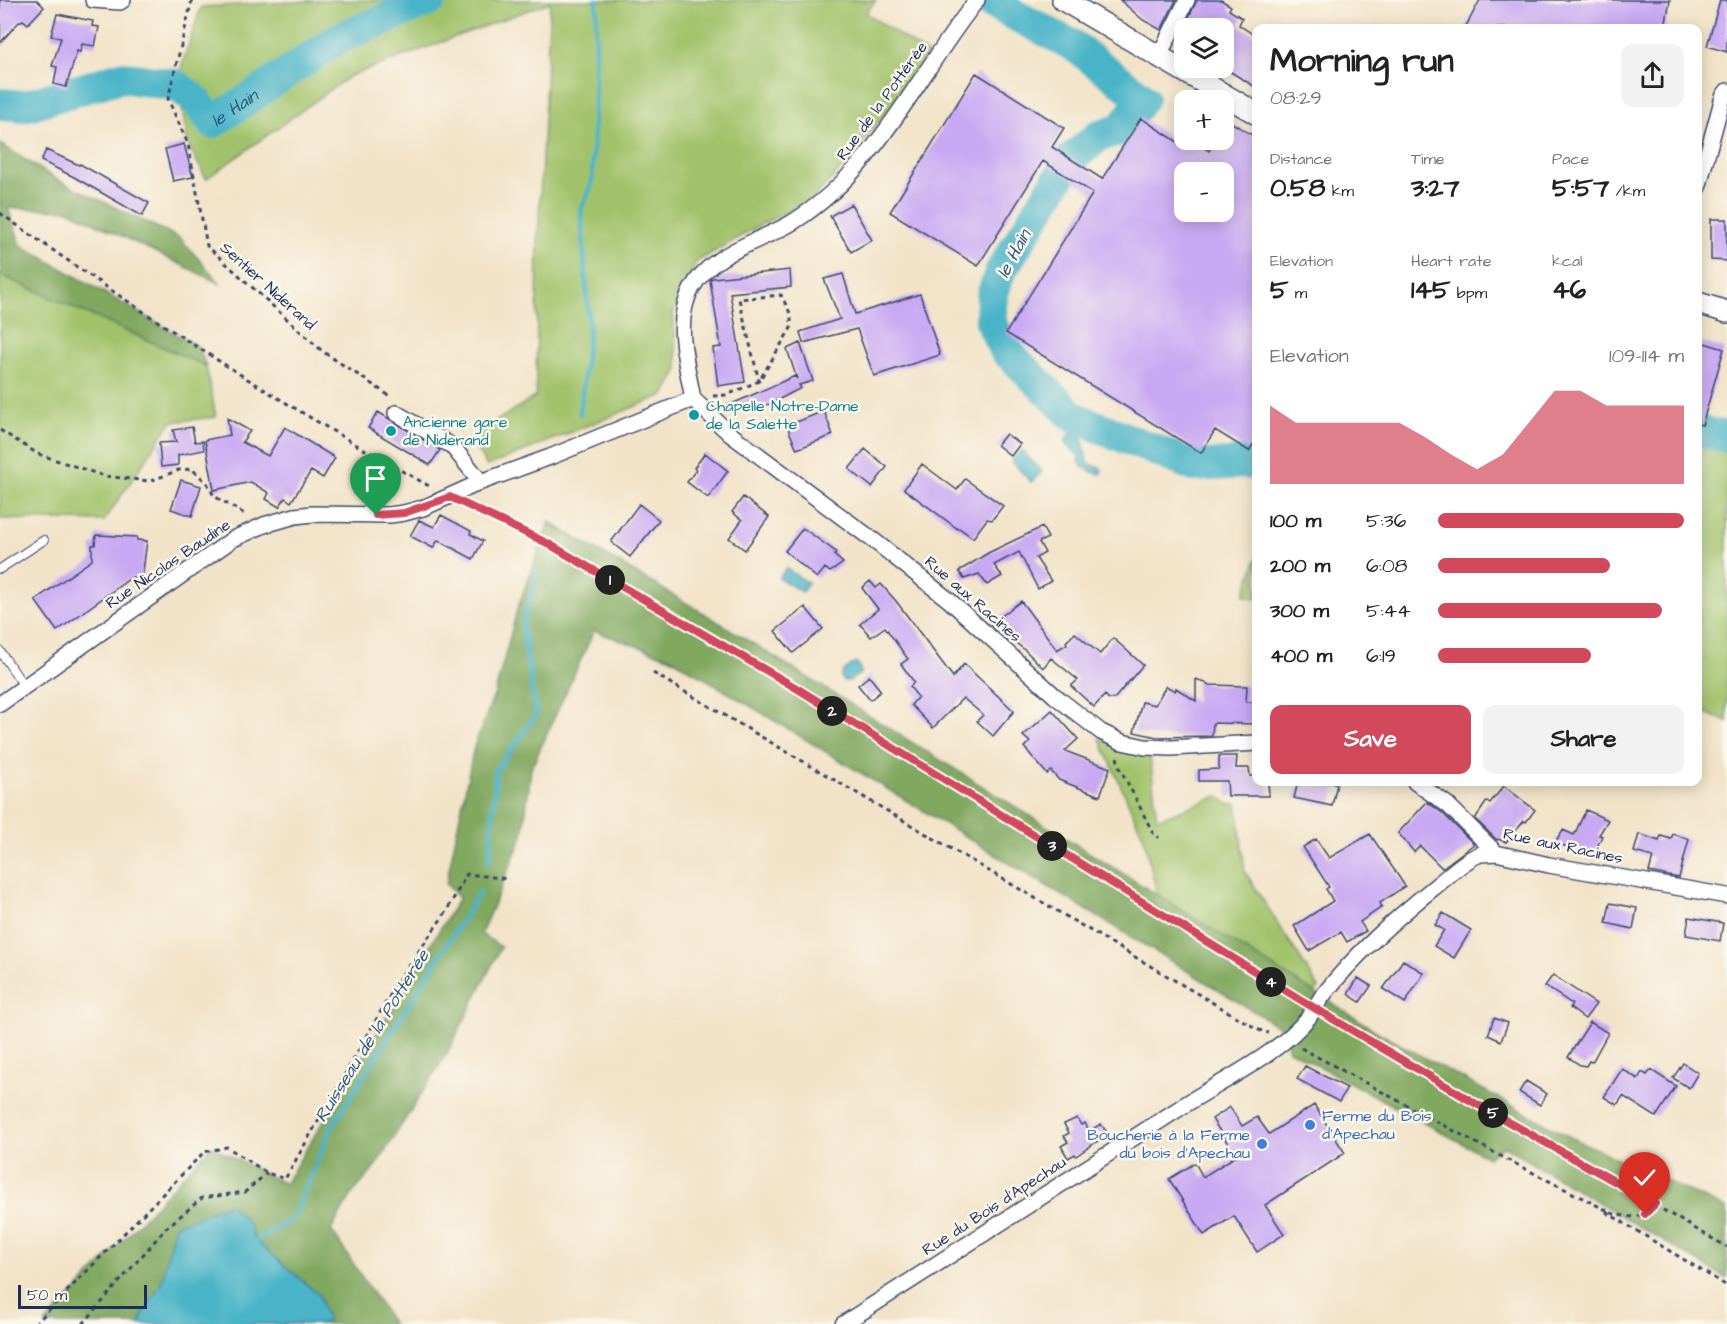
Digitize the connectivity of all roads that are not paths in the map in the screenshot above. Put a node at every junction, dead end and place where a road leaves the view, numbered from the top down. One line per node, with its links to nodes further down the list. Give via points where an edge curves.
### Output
1 (93, 0): 2 (street)
2 (123, 0)
3 (1064, 0): 6 (main road)
4 (1187, 0): 6 (street)
5 (974, 3): 12 (street, Rue de la Pottérée, via 845,181 792,222 712,263 697,280 687,299 683,320)
6 (1159, 56): 8 (main road)
7 (1727, 91): 9 (street)
8 (1252, 111)
9 (1702, 173)
10 (1702, 304): 11 (main road)
11 (1727, 312)
12 (693, 399): 14 (street, Rue Nicolas Baudine); 20 (street, Rue aux Racines, via 730,434 950,601 1055,696 1112,738 1145,747 1171,748)
13 (396, 413): 14 (street, via 452,446)
14 (481, 482): 18 (street, Rue Nicolas Baudine, via 404,513 295,516 232,539)
15 (44, 540): 16 (lane)
16 (0, 570)
17 (0, 651): 18 (lane)
18 (24, 686): 19 (street, Rue Nicolas Baudine)
19 (0, 704)
20 (1252, 743)
21 (1421, 786): 22 (street, Rue aux Racines, via 1448,805)
22 (1496, 853): 23 (street, Rue aux Racines, via 1549,866); 24 (street, Rue du Bois d'Apechau, via 1479,854 1416,902 1337,977 1289,1039)
23 (1727, 896)
24 (843, 1324)

